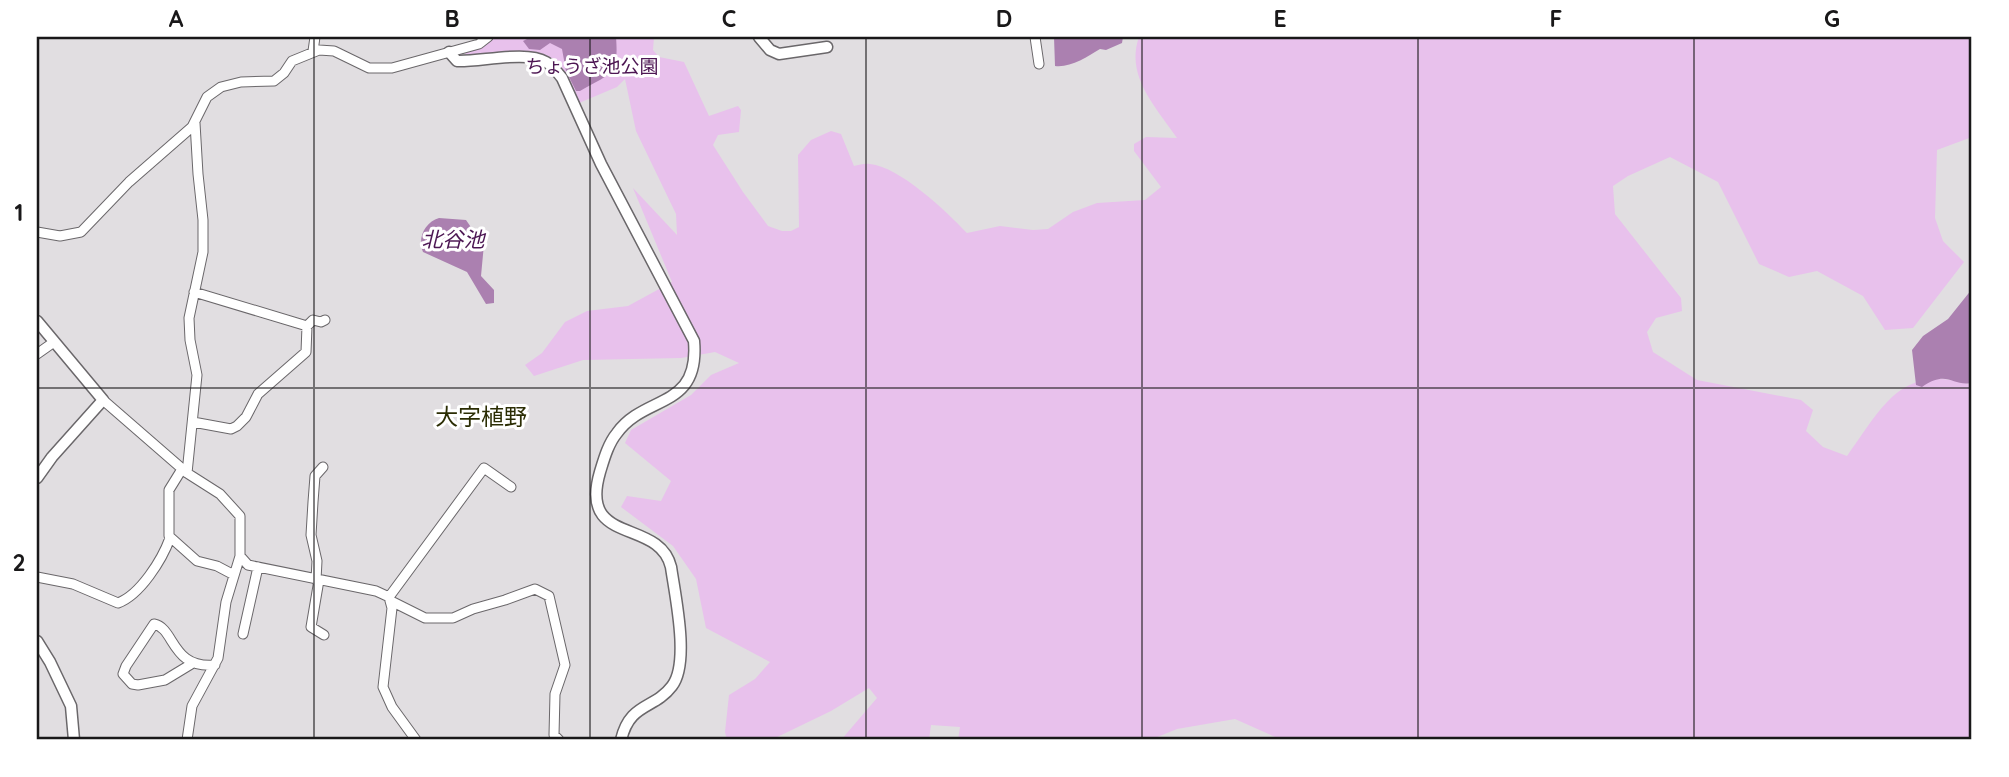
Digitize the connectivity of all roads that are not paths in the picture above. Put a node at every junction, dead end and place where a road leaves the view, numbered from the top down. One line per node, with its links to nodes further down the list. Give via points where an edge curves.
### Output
1 (315, 37): 6 (street)
2 (488, 37): 7 (street)
3 (759, 37): 5 (street, via 779,54)
4 (1035, 37): 8 (street)
5 (827, 47)
6 (313, 51): 7 (street, via 334,51 375,68 401,67); 9 (street, via 292,61 274,80 241,82 215,90)
7 (449, 52): 39 (street, via 457,61 526,57 553,67 694,341 690,377 676,394 618,431 596,487 596,502 607,521 648,539 667,554 681,649 673,685 632,716)
8 (1040, 64)
9 (195, 123): 10 (street, via 81,232 60,236); 11 (street, via 203,220 202,259)
10 (37, 232)
11 (194, 292): 14 (street); 18 (street, via 189,318 197,375)
12 (326, 320): 14 (street, via 313,320)
13 (37, 321): 15 (street)
14 (307, 326): 18 (street, via 306,352 258,394 241,424 231,429)
15 (54, 342): 16 (street); 17 (street)
16 (37, 354)
17 (103, 400): 20 (street); 21 (street)
18 (193, 422): 20 (street)
19 (323, 467): 28 (street, via 315,476 311,535)
20 (184, 471): 23 (street, via 169,489); 24 (street, via 220,494 240,516)
21 (37, 478)
22 (512, 487): 29 (street, via 484,468)
23 (170, 538): 26 (street, via 197,561); 27 (street, via 157,566 118,603 73,584)
24 (240, 556): 25 (street, via 244,563); 26 (street)
25 (258, 567): 28 (street); 30 (street)
26 (234, 575): 34 (street)
27 (37, 577)
28 (318, 580): 29 (street, via 376,591); 31 (street, via 311,627)
29 (390, 599): 37 (street, via 383,687); 38 (street, via 425,618 453,618 535,589 549,596 565,666 555,694 554,735)
30 (243, 634)
31 (324, 635)
32 (37, 641): 35 (street, via 71,706)
33 (193, 663): 33 (street, via 173,678 139,685 123,674 154,624 162,627 175,649); 34 (street)
34 (215, 665): 36 (street, via 192,706)
35 (74, 740)
36 (187, 740)
37 (416, 740)
38 (559, 740)
39 (621, 740)

